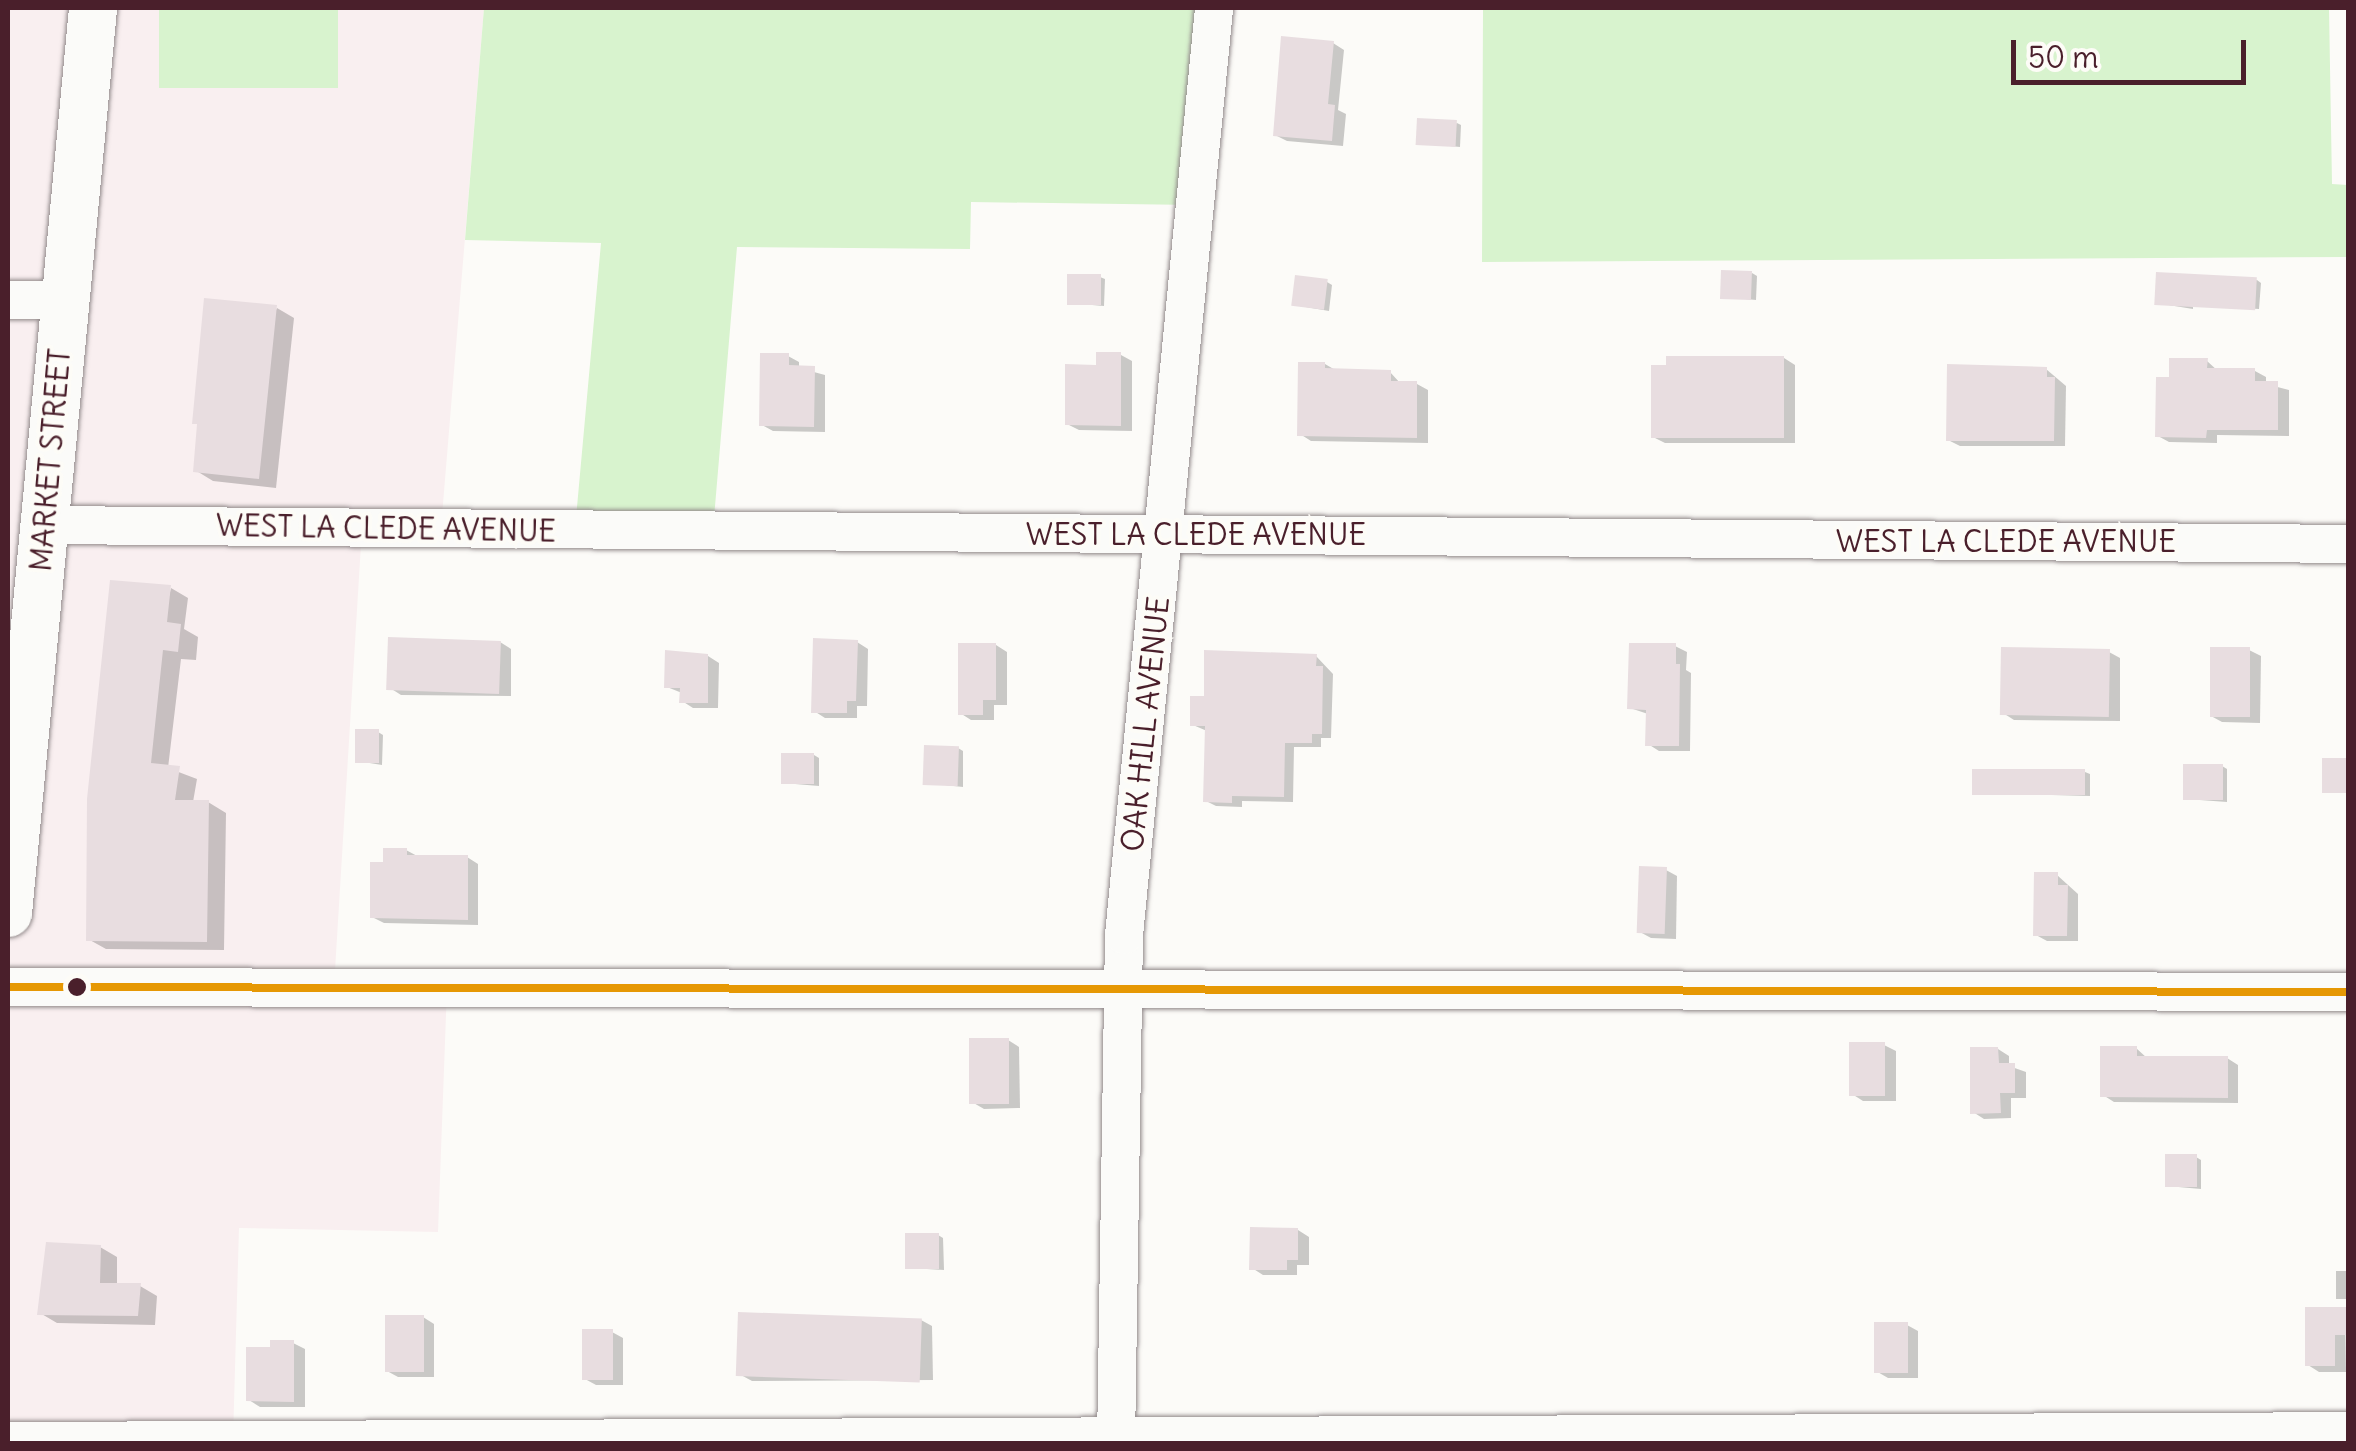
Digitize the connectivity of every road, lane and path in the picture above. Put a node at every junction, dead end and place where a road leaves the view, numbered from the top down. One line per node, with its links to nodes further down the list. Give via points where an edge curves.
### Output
1 (93, 8): 4 (main road, MARKET STREET)
2 (1214, 8): 6 (street, OAK HILL AVENUE)
3 (8, 300): 4 (street)
4 (66, 300): 5 (main road, MARKET STREET)
5 (44, 524): 6 (street, WEST LA CLEDE AVENUE); 8 (main road, MARKET STREET)
6 (1163, 534): 7 (street, WEST LA CLEDE AVENUE); 10 (street, OAK HILL AVENUE)
7 (2348, 544)
8 (8, 913)
9 (8, 987): 10 (street)
10 (1122, 990): 11 (street); 13 (street, OAK HILL AVENUE)
11 (2348, 992)
12 (2348, 1431): 13 (street)
13 (1116, 1440): 14 (street)
14 (8, 1441)

